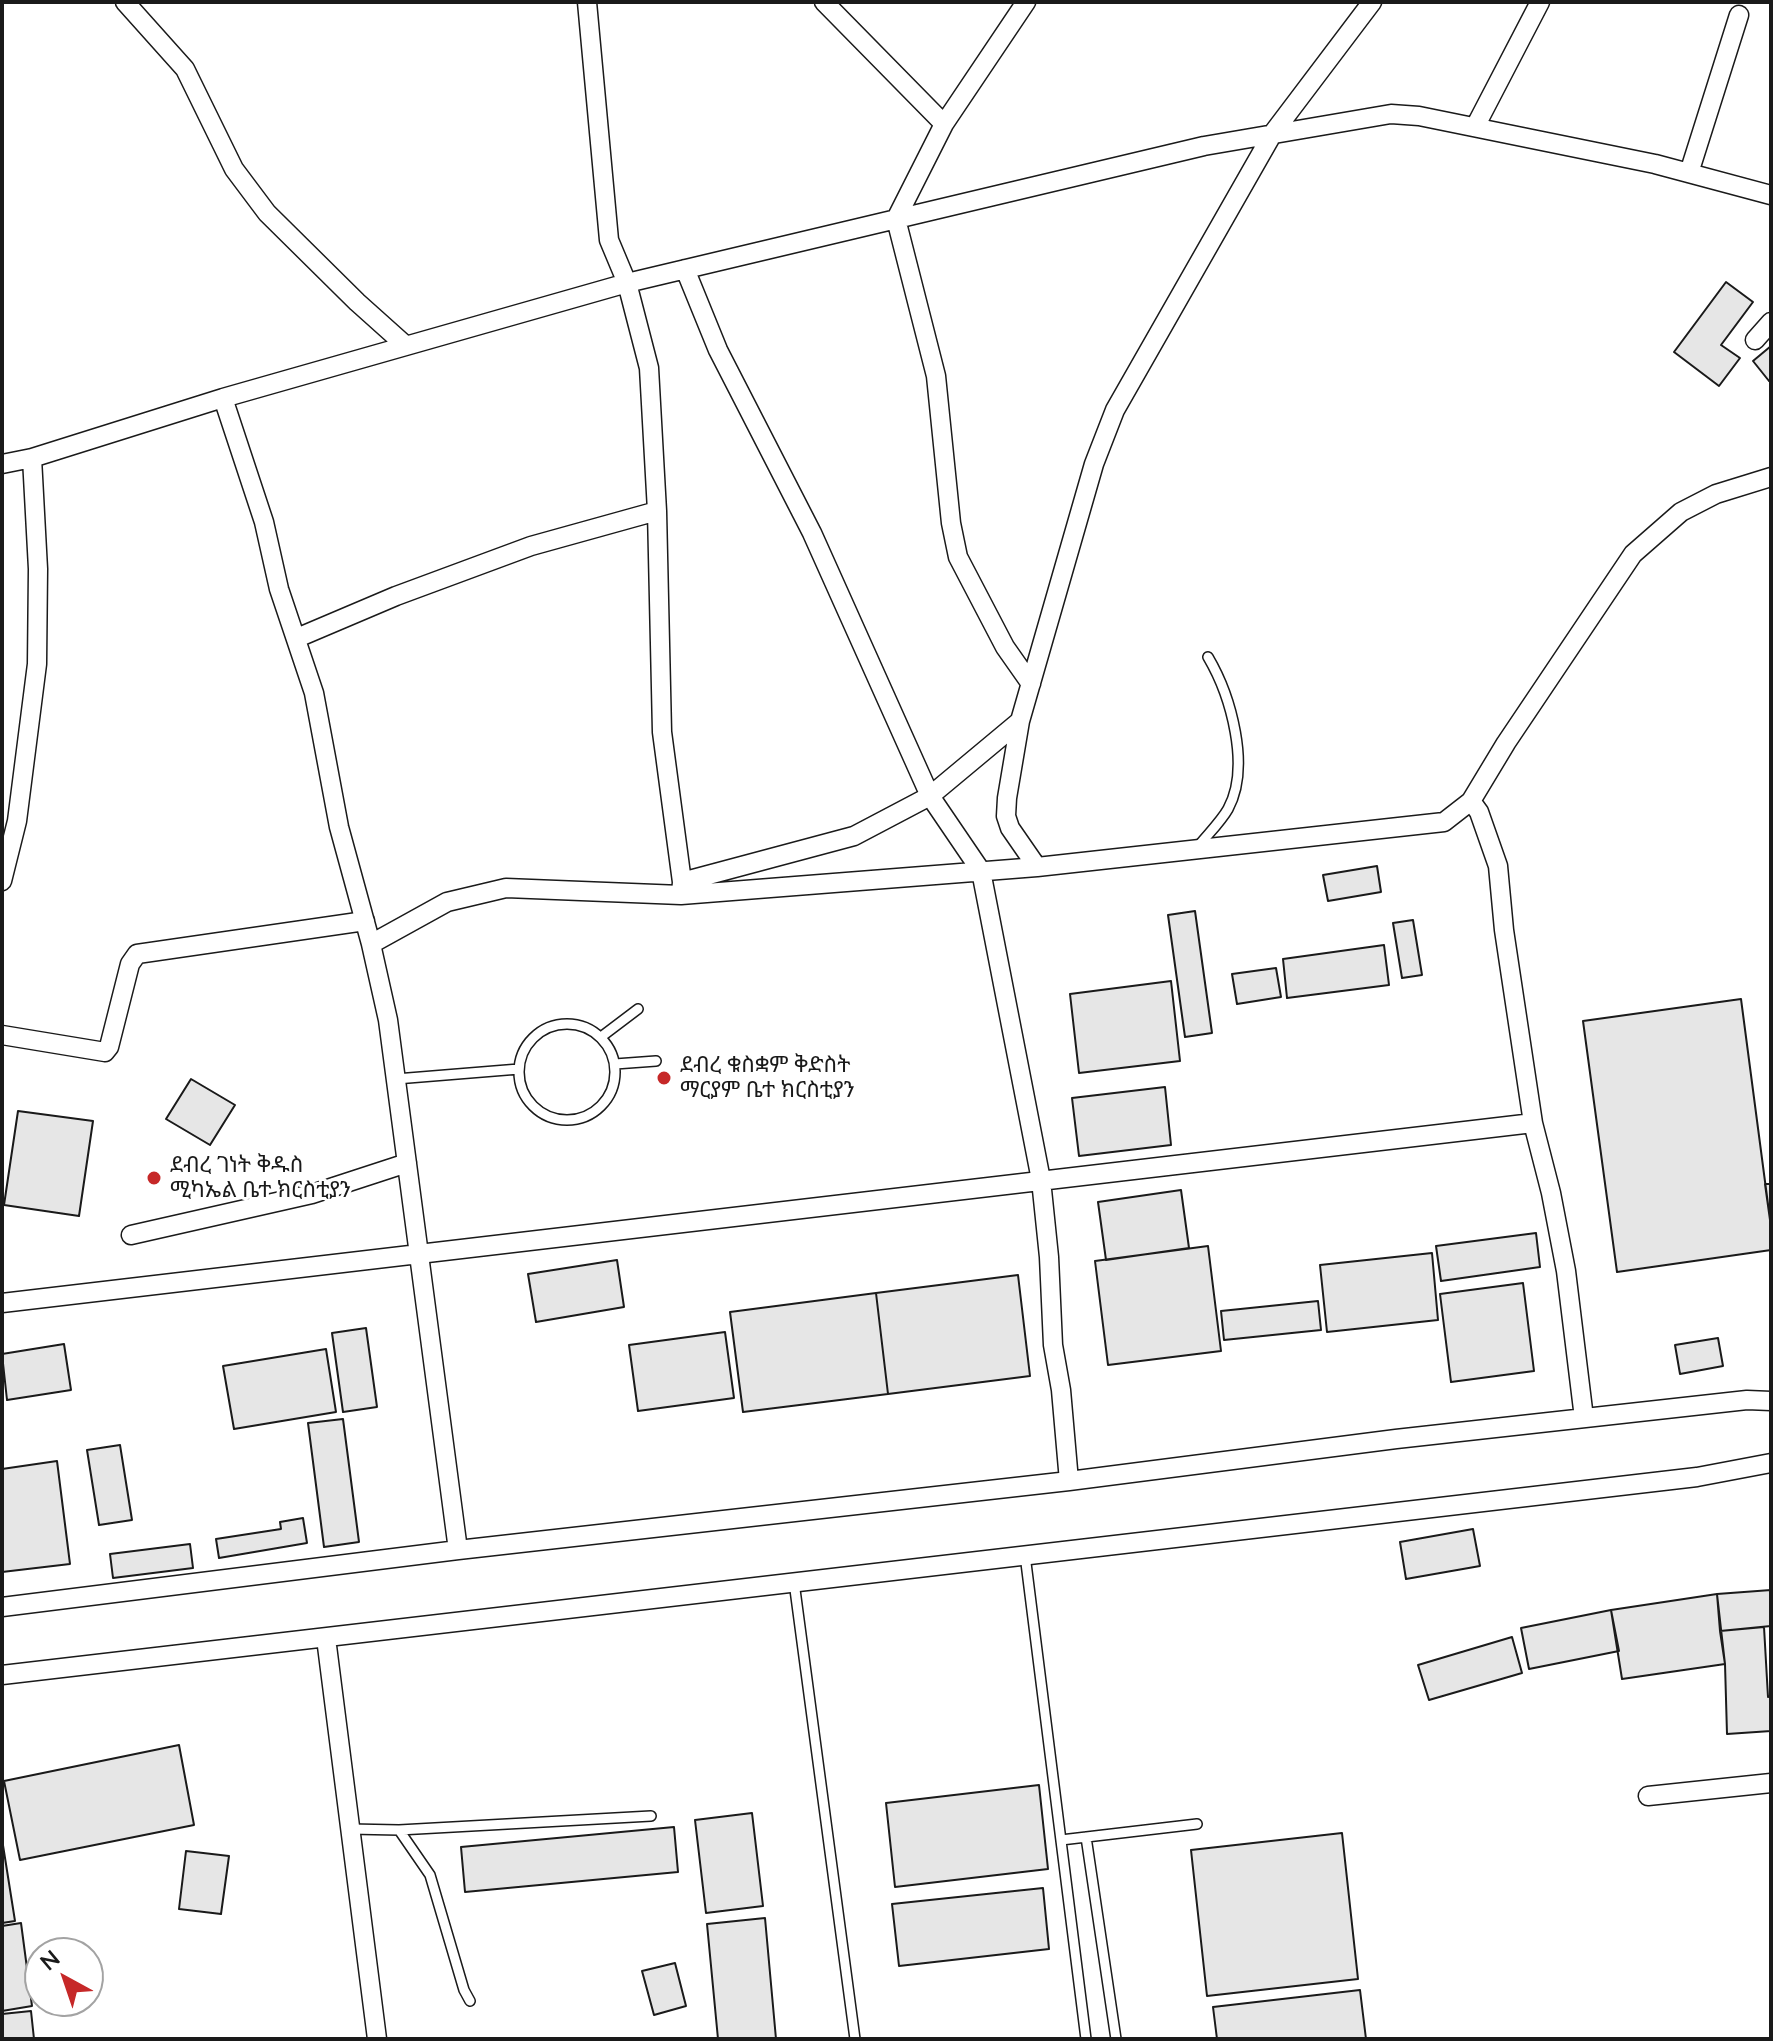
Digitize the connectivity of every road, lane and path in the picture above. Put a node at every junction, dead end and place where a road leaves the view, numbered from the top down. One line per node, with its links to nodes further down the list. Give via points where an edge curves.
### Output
1 (125, 2): 18 (street, via 185,69 234,169 267,213)
2 (587, 2): 15 (street, via 609,240)
3 (824, 2): 8 (street)
4 (1026, 2): 8 (street)
5 (1372, 2): 10 (street)
6 (1540, 2): 9 (street)
7 (1739, 15): 11 (street)
8 (944, 124): 13 (street)
9 (1475, 127): 10 (street, via 1391,114); 11 (street)
10 (1273, 133): 13 (street); 26 (street, via 1115,410 1094,464)
11 (1689, 173): 12 (street)
12 (1771, 195)
13 (896, 219): 14 (street); 26 (street, via 936,376 958,557 1005,647)
14 (685, 269): 15 (street); 28 (street, via 718,350 812,533)
15 (627, 283): 18 (street); 23 (street, via 649,368)
16 (1771, 322): 17 (street)
17 (1755, 340)
18 (405, 345): 19 (street)
19 (223, 398): 20 (street); 24 (street)
20 (32, 458): 21 (street); 33 (street, via 37,664 17,821)
21 (2, 464)
22 (1771, 477): 29 (street, via 1716,494 1681,512 1633,554)
23 (657, 511): 24 (street, via 531,546); 34 (street, via 662,732)
24 (297, 638): 35 (street)
25 (1208, 657): 30 (lane, via 1219,676 1238,744 1238,767 1228,809)
26 (1031, 684): 27 (street)
27 (1020, 721): 28 (street); 31 (street, via 1006,816)
28 (930, 796): 32 (street); 34 (street, via 854,836)
29 (1471, 801): 30 (street, via 1444,822); 44 (street, via 1498,866)
30 (1194, 852): 31 (street)
31 (1037, 867): 32 (street)
32 (981, 871): 34 (street); 46 (street)
33 (2, 881)
34 (681, 889): 36 (street, via 506,888 447,902)
35 (365, 921): 36 (street); 38 (street, via 137,954 105,1052)
36 (371, 944): 43 (street)
37 (638, 1009): 39 (lane)
38 (2, 1035)
39 (601, 1037): 41 (lane); 42 (lane, via 576,1025 553,1026 526,1047)
40 (656, 1061): 41 (lane)
41 (615, 1064): 42 (lane, via 613,1087 601,1106 570,1120 547,1116 529,1102)
42 (519, 1069): 43 (lane)
43 (396, 1079): 45 (street)
44 (1533, 1123): 46 (street); 51 (street, via 1566,1271)
45 (407, 1163): 47 (street, via 312,1194); 48 (street)
46 (1041, 1180): 48 (street); 53 (street)
47 (131, 1235)
48 (419, 1254): 49 (street); 54 (street)
49 (2, 1303)
50 (1771, 1401): 51 (street)
51 (1584, 1418): 53 (street)
52 (1771, 1463): 55 (street, via 1697,1477)
53 (1069, 1481): 54 (street)
54 (458, 1550): 57 (street)
55 (1025, 1555): 56 (street); 67 (lane)
56 (794, 1582): 58 (street); 70 (lane)
57 (2, 1607)
58 (326, 1638): 59 (street); 64 (street)
59 (2, 1675)
60 (1771, 1783): 61 (street)
61 (1648, 1796)
62 (651, 1816): 65 (lane)
63 (1197, 1824): 66 (lane)
64 (350, 1829): 65 (lane); 69 (street)
65 (399, 1830): 68 (lane, via 430,1875)
66 (1086, 1837): 67 (lane); 72 (lane)
67 (1061, 1840): 71 (lane)
68 (470, 2001)
69 (377, 2039)
70 (855, 2039)
71 (1086, 2039)
72 (1116, 2039)

